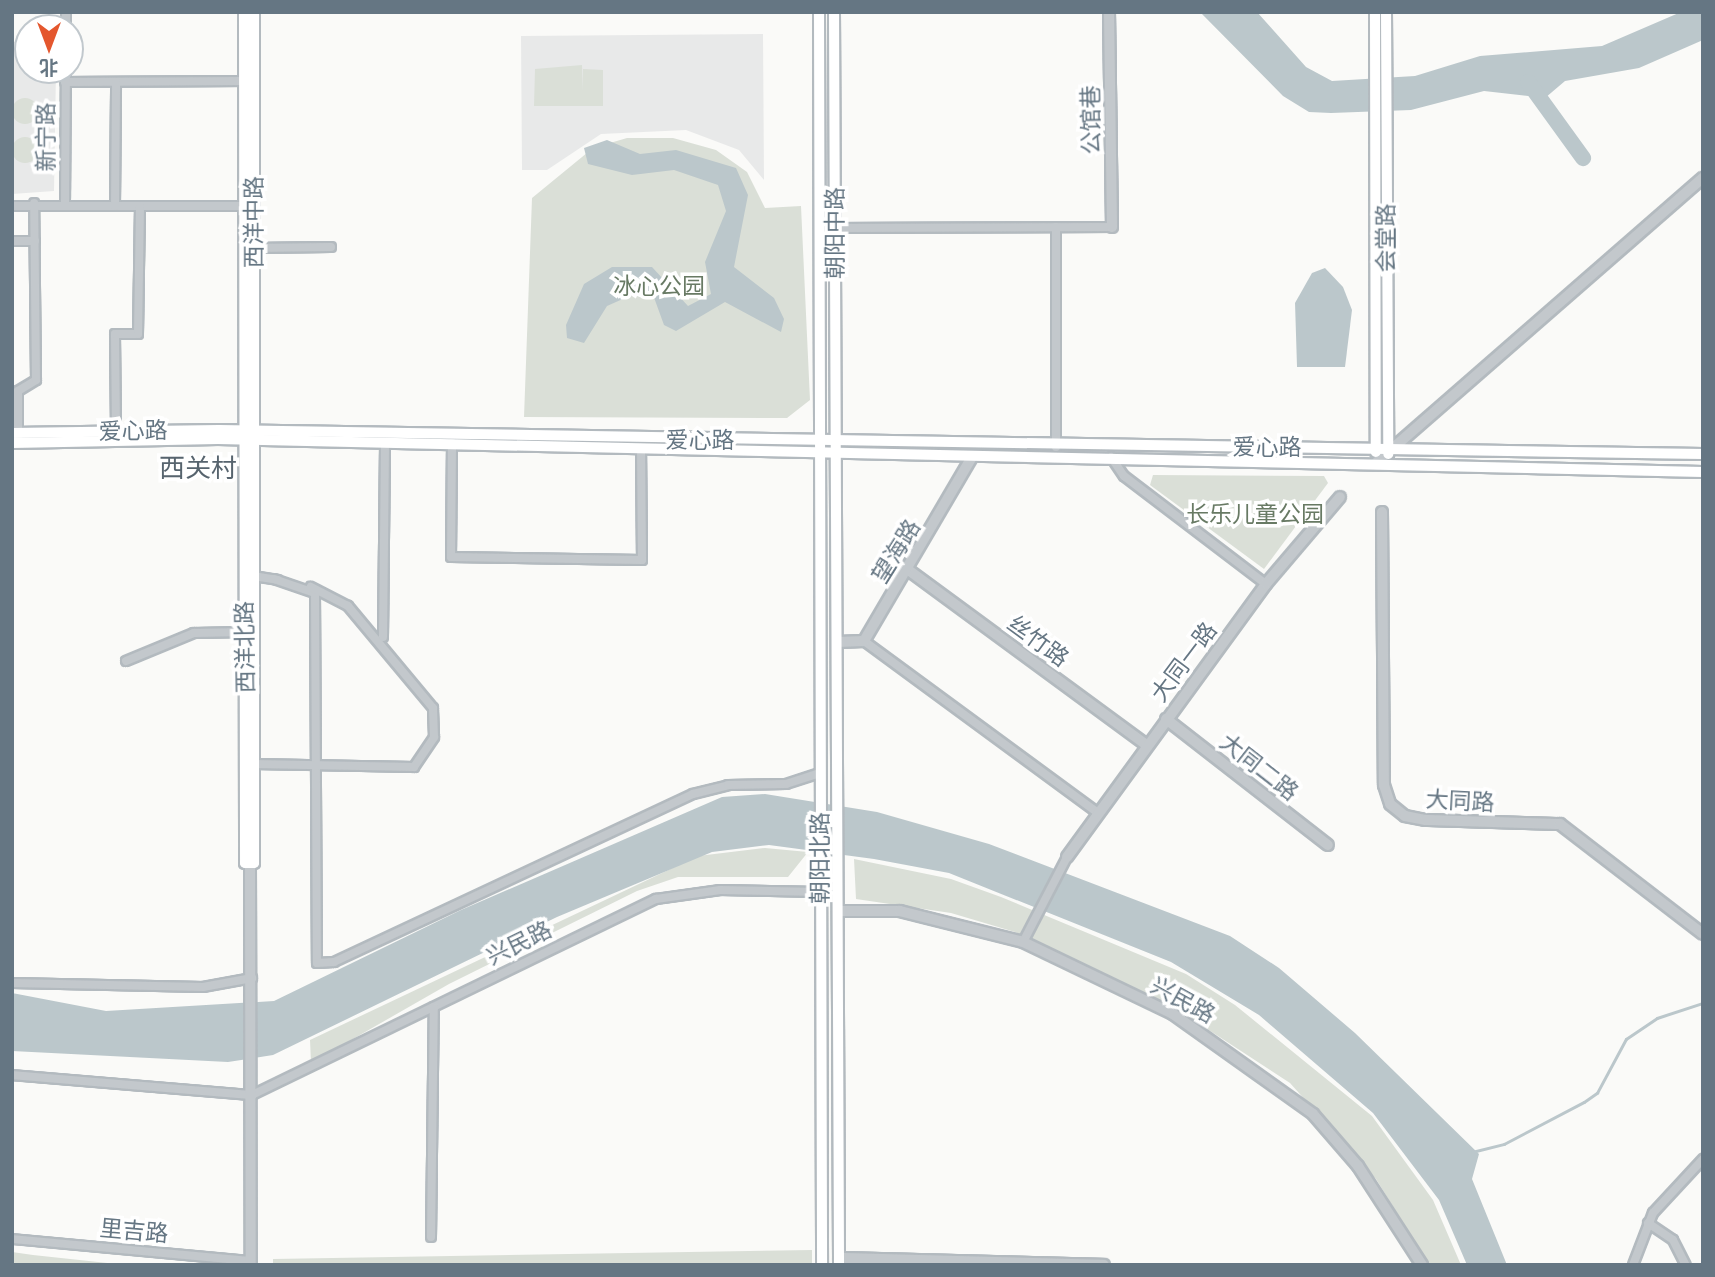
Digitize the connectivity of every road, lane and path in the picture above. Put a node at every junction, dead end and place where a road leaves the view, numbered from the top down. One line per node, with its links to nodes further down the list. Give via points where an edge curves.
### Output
1 (244, 12): 9 (main road, 西洋中路)
2 (254, 12): 26 (main road, 西洋中路)
3 (819, 12): 28 (main road, 朝阳中路)
4 (834, 12): 22 (main road, 朝阳中路)
5 (1109, 12): 21 (street, 公馆巷)
6 (1375, 12): 8 (main road, 会堂路)
7 (1386, 12): 8 (main road, 会堂路)
8 (1381, 65): 38 (main road, 会堂路)
9 (244, 80): 11 (street); 19 (main road, 西洋中路)
10 (84, 82): 11 (street)
11 (116, 82): 17 (street)
12 (65, 84): 15 (street, 新宁路)
13 (1703, 178): 38 (street)
14 (34, 203): 15 (street); 16 (street); 24 (street)
15 (65, 204): 17 (street)
16 (12, 206)
17 (115, 206): 18 (street)
18 (140, 206): 19 (street); 30 (street, via 138,334 115,334)
19 (245, 206): 26 (main road, 西洋中路)
20 (1056, 227): 21 (street); 22 (street); 37 (street)
21 (1112, 227)
22 (835, 228): 27 (main road, 朝阳中路)
23 (12, 241): 24 (street)
24 (35, 241): 32 (street, via 36,380 18,391)
25 (331, 247): 26 (street)
26 (250, 248): 31 (main road, 西洋中路)
27 (836, 266): 28 (main road); 33 (main road, 朝阳中路)
28 (820, 267): 36 (main road, 朝阳中路)
29 (12, 416): 32 (street)
30 (116, 431): 31 (main road, 爱心路); 32 (main road, 爱心路)
31 (248, 435): 32 (main road, 爱心路); 34 (main road, 爱心路); 36 (main road, 爱心路); 50 (main road, 西洋北路); 53 (main road, 西洋北路)
32 (15, 438)
33 (834, 441): 36 (main road, 爱心路); 37 (main road, 爱心路); 40 (main road, 朝阳中路)
34 (385, 442): 35 (main road, 爱心路); 54 (street)
35 (452, 443): 39 (main road, 爱心路); 39 (street, via 452,557 642,560)
36 (819, 446): 39 (main road, 爱心路); 40 (main road, 爱心路); 62 (main road, 朝阳北路)
37 (1056, 447): 38 (main road, 爱心路)
38 (1382, 447): 41 (main road, 爱心路); 44 (main road, 会堂路); 45 (main road, 会堂路)
39 (641, 449)
40 (833, 454): 42 (main road, 爱心路); 56 (main road, 朝阳北路)
41 (1703, 454)
42 (972, 457): 43 (main road, 爱心路); 49 (street, 望海路)
43 (1111, 457): 44 (main road, 爱心路); 52 (street, via 1124,476)
44 (1377, 462): 45 (main road, 爱心路)
45 (1389, 463): 46 (main road, 爱心路)
46 (1703, 472)
47 (1340, 497): 52 (street, 大同一路)
48 (1382, 512): 69 (street, 大同路, via 1384,785 1390,803 1405,816 1425,820 1560,824)
49 (907, 569): 55 (street, 望海路); 59 (street, 丝竹路)
50 (253, 576): 51 (street); 60 (main road, 西洋北路)
51 (274, 579): 61 (street, via 314,593); 61 (street, via 335,594 437,719 434,737 414,767)
52 (1266, 584): 58 (street, 大同一路)
53 (246, 632): 57 (street, via 194,633); 66 (main road, 西洋北路)
54 (383, 637)
55 (864, 641): 56 (street); 63 (street)
56 (837, 642): 68 (main road, 朝阳北路)
57 (126, 661)
58 (1166, 719): 59 (street, 大同一路); 64 (street, 大同二路)
59 (1147, 745): 63 (street, 大同一路)
60 (254, 764): 61 (street); 66 (main road, 西洋北路)
61 (315, 766): 62 (street, via 317,963 334,962 693,794 728,785 786,784)
62 (820, 773): 67 (main road, 朝阳北路)
63 (1098, 813): 65 (street, 大同一路)
64 (1328, 845)
65 (1067, 857): 70 (street)
66 (250, 863): 71 (street, 西洋北路)
67 (820, 891): 73 (street, 兴民路, via 720,890 656,899); 82 (main road, 朝阳北路)
68 (838, 911): 70 (street, 兴民路, via 900,911); 80 (main road, 朝阳北路)
69 (1703, 934)
70 (1023, 942): 84 (street, 兴民路, via 1173,1014 1256,1067 1313,1114 1358,1166)
71 (251, 978): 72 (street, via 204,987); 75 (street, 西洋北路)
72 (12, 984)
73 (434, 1007): 75 (street, 兴民路); 78 (street)
74 (12, 1076): 75 (street)
75 (252, 1095): 81 (street)
76 (1703, 1159): 77 (street)
77 (1648, 1223): 85 (street); 86 (street, via 1673,1240)
78 (431, 1237)
79 (12, 1239): 81 (street, 里吉路)
80 (839, 1261): 83 (street)
81 (251, 1263)
82 (822, 1265)
83 (1104, 1265)
84 (1422, 1265)
85 (1633, 1265)
86 (1686, 1265)

